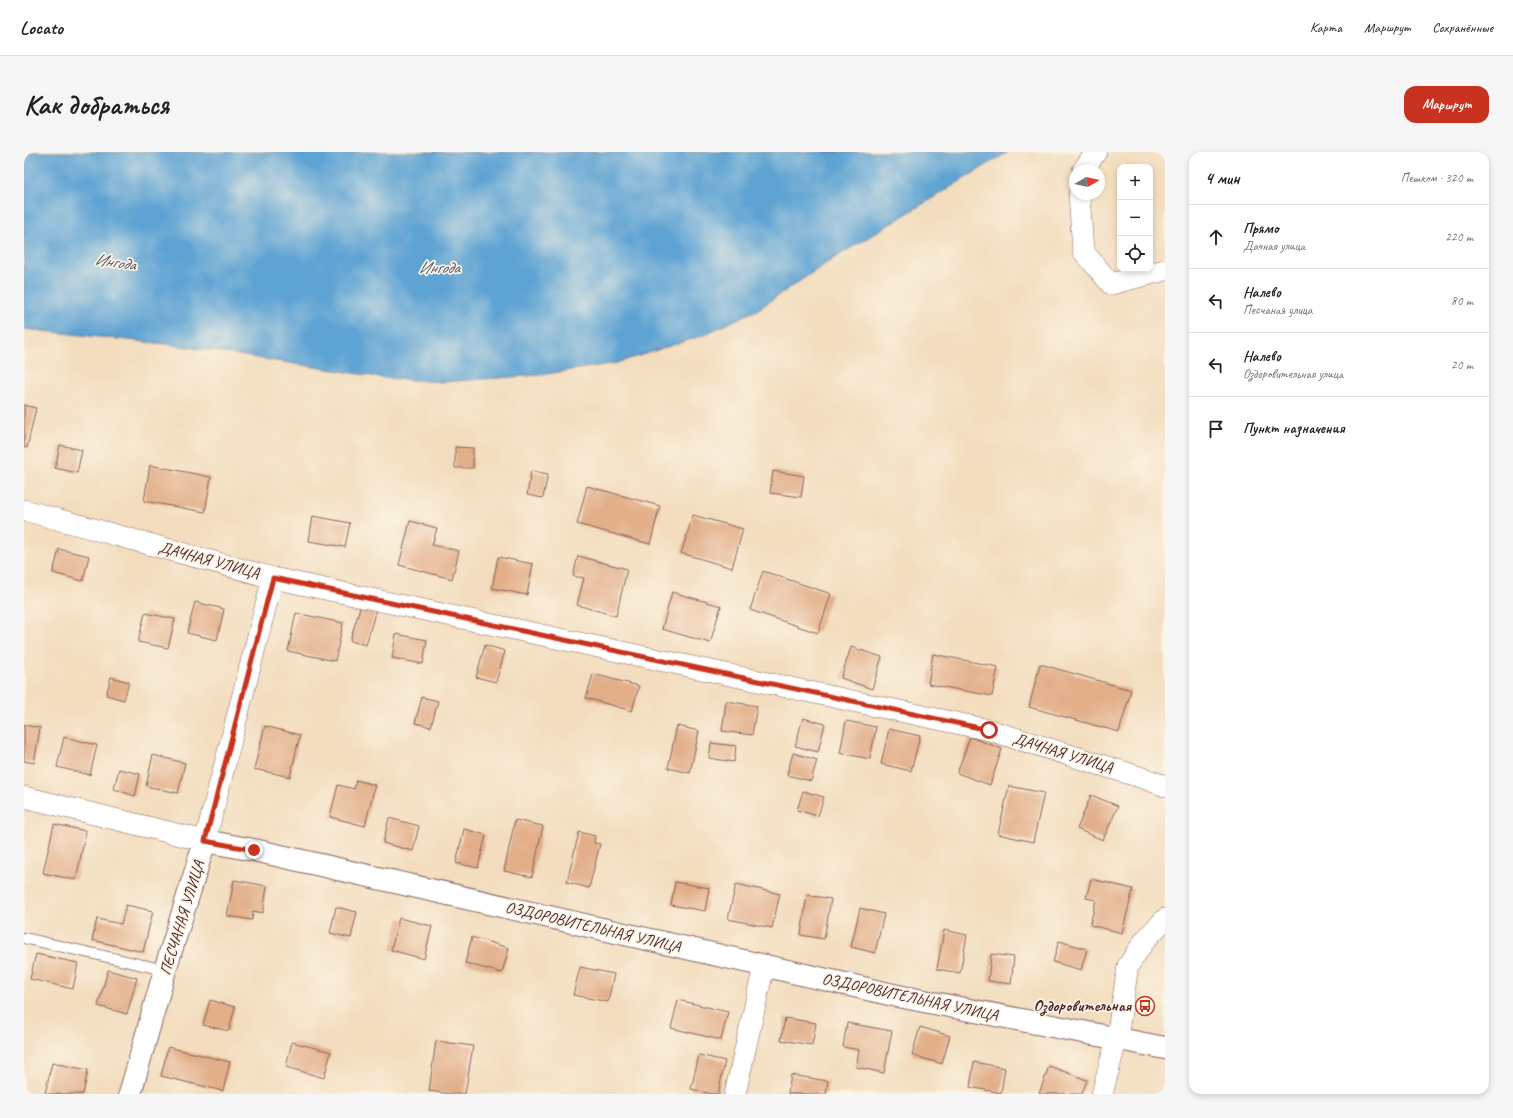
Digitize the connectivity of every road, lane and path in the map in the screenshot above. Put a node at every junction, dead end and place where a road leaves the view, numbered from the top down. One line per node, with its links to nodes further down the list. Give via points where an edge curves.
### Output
1 (1096, 152): 2 (street)
2 (1087, 164)
3 (1079, 200): 4 (street, via 1083,251 1111,284)
4 (1165, 270)
5 (24, 510): 6 (street, ДАЧНАЯ УЛИЦА)
6 (273, 578): 7 (street, ДАЧНАЯ УЛИЦА, via 989,730); 9 (street, ПЕСЧАНАЯ УЛИЦА)
7 (1165, 786)
8 (24, 797): 9 (street, ОЗДОРОВИТЕЛЬНАЯ УЛИЦА)
9 (205, 841): 12 (street, ОЗДОРОВИТЕЛЬНАЯ УЛИЦА); 13 (street, ПЕСЧАНАЯ УЛИЦА)
10 (1165, 920): 14 (street, via 1145,940 1128,966)
11 (24, 938): 13 (lane)
12 (764, 966): 14 (street, ОЗДОРОВИТЕЛЬНАЯ УЛИЦА, via 898,996); 17 (street)
13 (166, 970): 16 (street, ПЕСЧАНАЯ УЛИЦА)
14 (1117, 1038): 15 (street, ОЗДОРОВИТЕЛЬНАЯ УЛИЦА); 18 (street)
15 (1165, 1048)
16 (130, 1094)
17 (735, 1094)
18 (1102, 1094)

